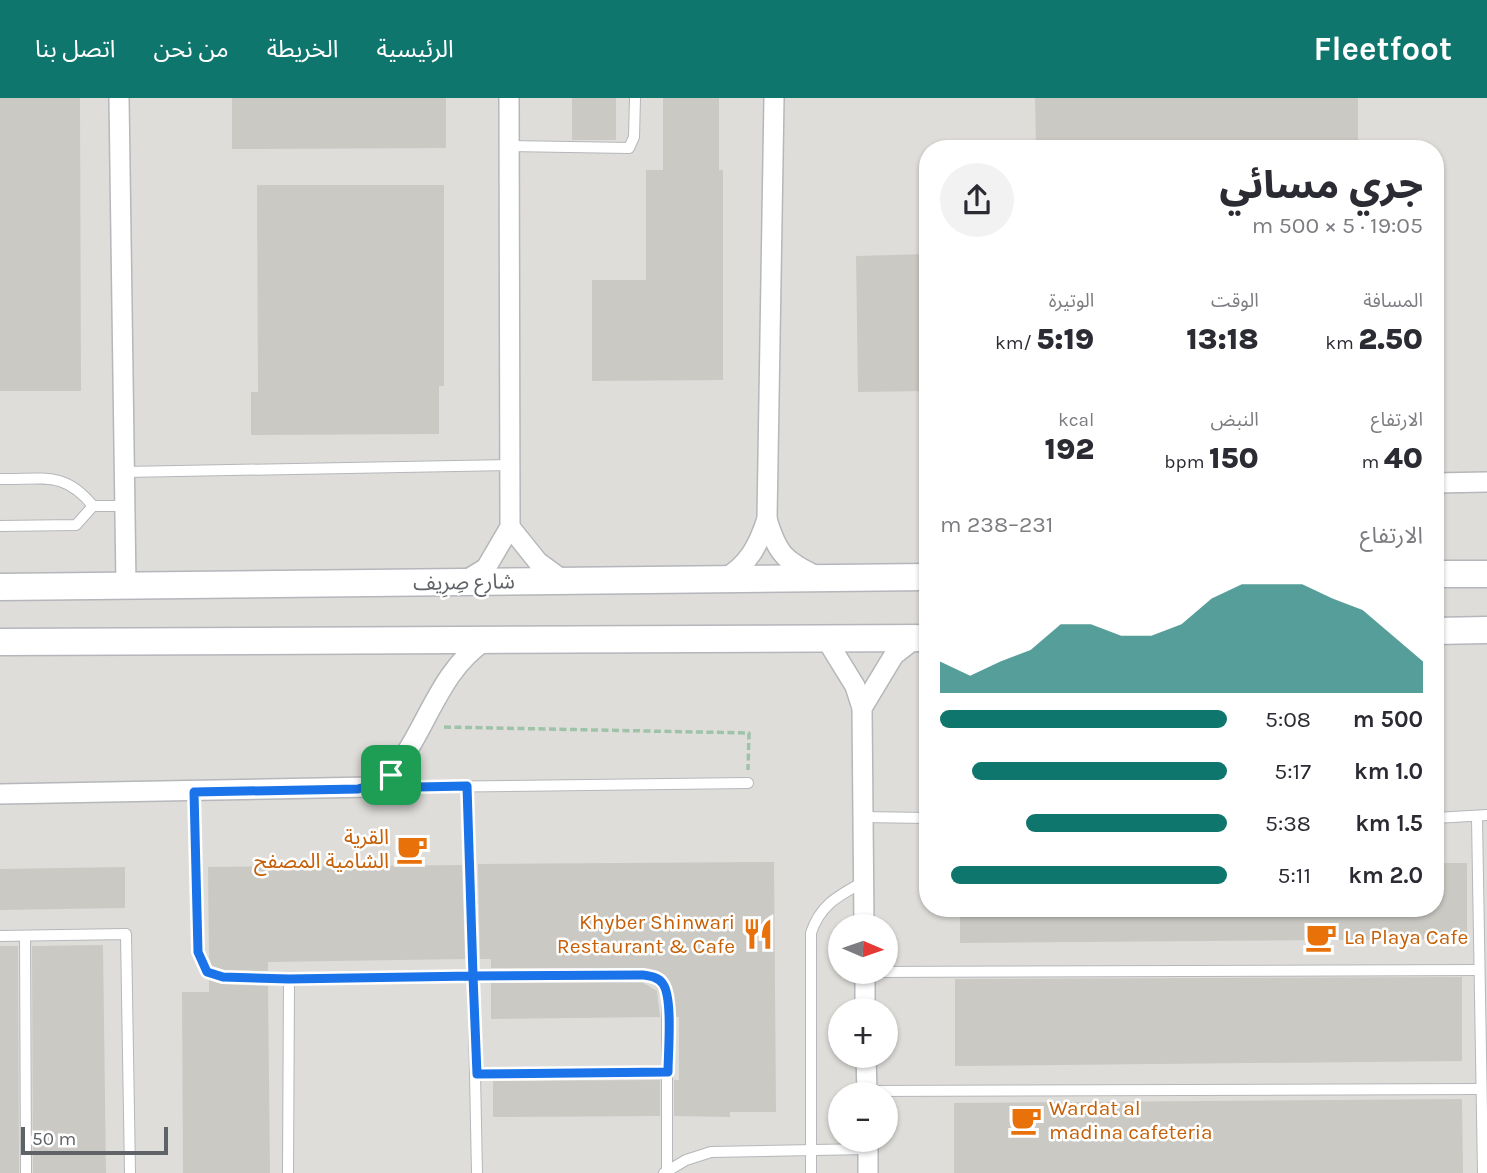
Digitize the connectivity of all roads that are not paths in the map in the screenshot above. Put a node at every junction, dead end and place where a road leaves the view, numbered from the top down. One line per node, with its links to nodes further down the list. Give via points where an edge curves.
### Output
1 (119, 98): 7 (street)
2 (509, 98): 5 (street)
3 (635, 98): 5 (lane, via 634,141 629,148)
4 (774, 98): 13 (street)
5 (509, 146): 6 (street)
6 (510, 465): 7 (lane); 15 (street)
7 (125, 472): 12 (street)
8 (0, 479): 11 (lane, via 63,480 78,488)
9 (1487, 482): 10 (street)
10 (1444, 483)
11 (93, 506): 12 (lane); 14 (lane, via 76,525)
12 (125, 506): 23 (street)
13 (767, 519): 19 (street, via 787,561); 20 (street, via 757,547 743,567)
14 (0, 526)
15 (510, 527): 21 (street, via 538,562); 22 (street, via 485,568)
16 (1444, 574): 17 (main road)
17 (1487, 574)
18 (919, 577): 19 (main road, شارع صِرِيف)
19 (820, 578): 20 (main road, شارع صِرِيف)
20 (724, 579): 21 (main road, شارع صِرِيف)
21 (564, 581): 22 (main road, شارع صِرِيف)
22 (462, 582): 23 (main road, شارع صِرِيف)
23 (127, 585): 24 (main road, شارع صِرِيف)
24 (0, 587)
25 (1444, 631): 26 (main road)
26 (1487, 631)
27 (919, 638): 28 (main road)
28 (826, 639): 30 (main road); 32 (street, via 845,666)
29 (919, 640): 32 (street, via 894,655)
30 (485, 641): 31 (main road); 33 (street, via 452,670)
31 (0, 642)
32 (862, 708): 38 (street)
33 (391, 775): 35 (lane, via 418,787); 36 (street, via 358,789)
34 (748, 783): 35 (lane)
35 (467, 786): 48 (lane)
36 (194, 792): 37 (street); 49 (lane, via 198,952 207,972 223,977)
37 (0, 794)
38 (862, 817): 40 (lane); 42 (street)
39 (1482, 817): 41 (lane); 46 (lane)
40 (919, 818)
41 (1444, 818)
42 (863, 881): 43 (street); 55 (lane, via 831,900 811,933)
43 (864, 914)
44 (0, 936): 45 (lane)
45 (25, 936): 57 (lane); 58 (lane, via 126,934)
46 (1479, 970): 47 (lane); 52 (lane)
47 (898, 972)
48 (473, 976): 49 (lane); 50 (lane, via 655,977 667,997); 51 (lane)
49 (289, 979): 59 (lane)
50 (668, 1072): 51 (lane); 61 (lane)
51 (477, 1074): 60 (lane)
52 (1481, 1089): 53 (lane); 64 (lane)
53 (898, 1093)
54 (828, 1148): 55 (lane)
55 (811, 1150): 61 (lane, via 710,1152); 62 (lane)
56 (868, 1152): 63 (street)
57 (26, 1173)
58 (130, 1173)
59 (288, 1173)
60 (477, 1173)
61 (666, 1173)
62 (811, 1173)
63 (868, 1173)
64 (1483, 1173)

